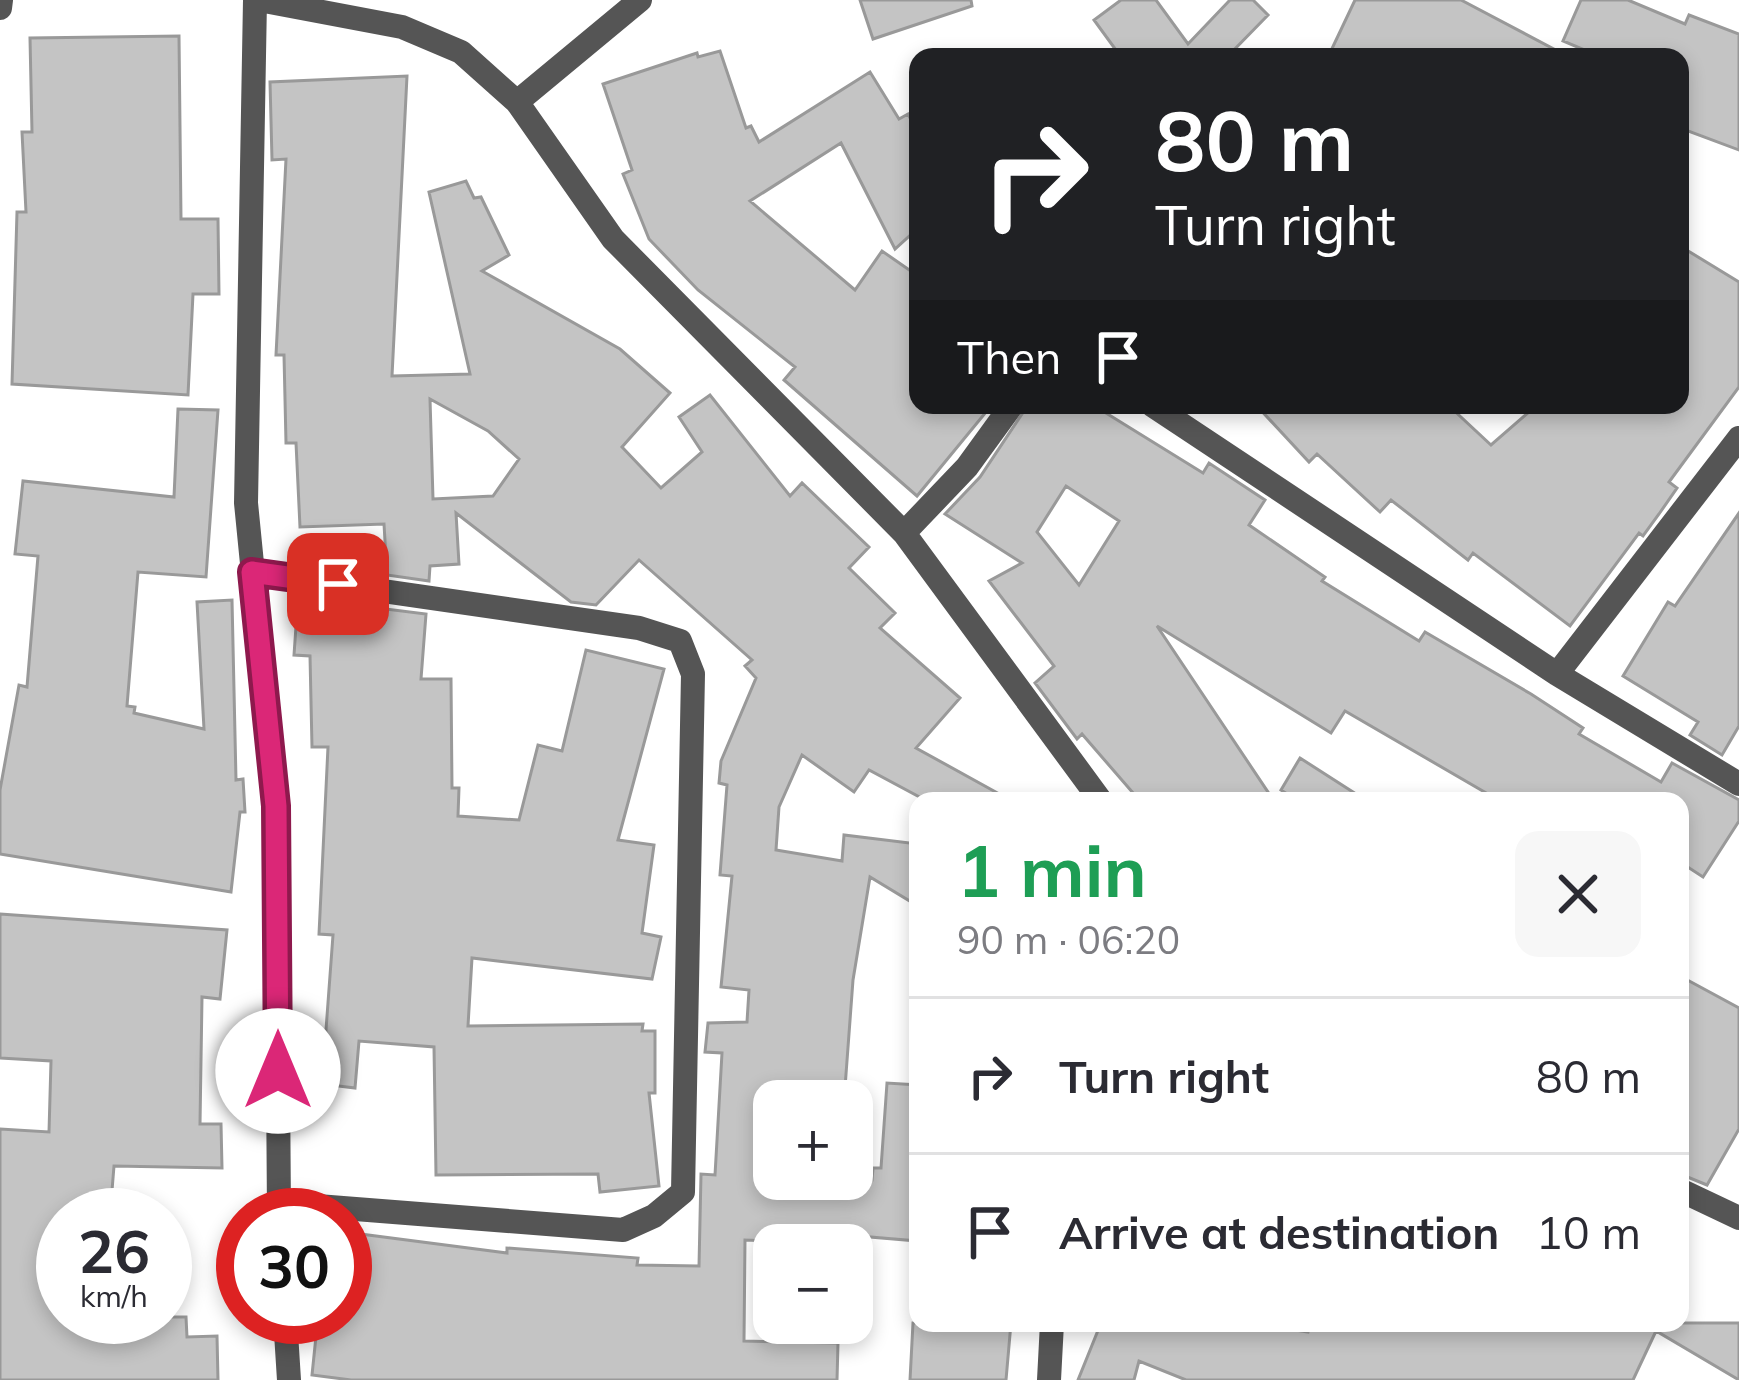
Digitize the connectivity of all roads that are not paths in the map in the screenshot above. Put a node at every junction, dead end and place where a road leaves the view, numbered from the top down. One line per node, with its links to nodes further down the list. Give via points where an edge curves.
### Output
1 (257, 0): 3 (street, via 402,26 461,52); 8 (street, via 246,502)
2 (640, 0): 3 (street)
3 (517, 102): 7 (street, via 614,239)
4 (1006, 414): 7 (street)
5 (1166, 414): 9 (street)
6 (1739, 438): 9 (street)
7 (904, 533): 11 (street)
8 (252, 572): 12 (street, via 276,806); 14 (street, via 639,628 680,641 693,674 683,1192 623,1230)
9 (1557, 674): 10 (street)
10 (1739, 784)
11 (1094, 792)
12 (279, 1188)
13 (1689, 1194): 15 (street)
14 (372, 1215)
15 (1739, 1218)
16 (1052, 1332): 19 (street)
17 (287, 1344): 18 (street)
18 (289, 1380)
19 (1049, 1380)

